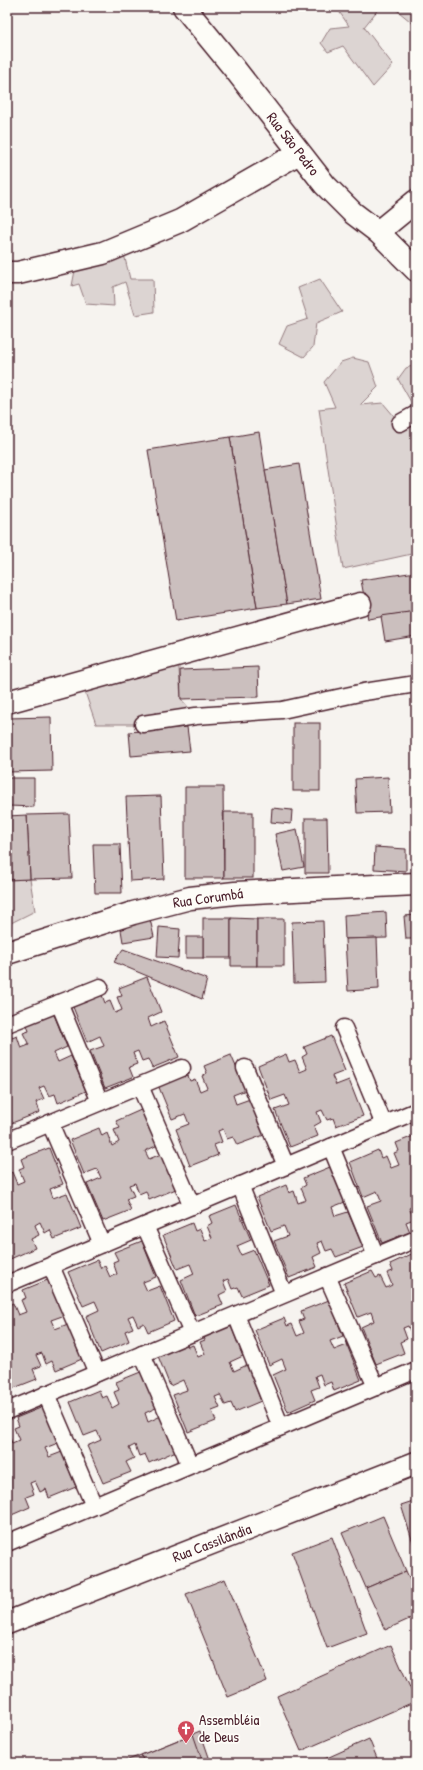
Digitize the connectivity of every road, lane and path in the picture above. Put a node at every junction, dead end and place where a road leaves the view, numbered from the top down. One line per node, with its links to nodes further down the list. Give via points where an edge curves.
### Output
1 (184, 7): 2 (street, Rua São Pedro)
2 (299, 153): 4 (street, Rua São Pedro, via 325,185 353,213); 6 (street, via 172,224 103,253 18,273)
3 (416, 201): 4 (street)
4 (378, 232): 5 (street, Rua São Pedro)
5 (416, 270)
6 (7, 273)
7 (416, 414): 8 (lane)
8 (400, 423)
9 (360, 604): 11 (street)
10 (416, 684): 12 (lane, via 364,692 282,710 196,716)
11 (7, 702)
12 (144, 724)
13 (416, 884): 14 (street, Rua Corumbá, via 235,893 190,898)
14 (7, 953)
15 (100, 987): 16 (lane)
16 (59, 1003): 17 (lane); 22 (lane)
17 (7, 1024)
18 (344, 1028): 25 (lane)
19 (182, 1068): 21 (lane)
20 (245, 1068): 28 (lane)
21 (140, 1086): 22 (lane); 30 (lane)
22 (100, 1102): 24 (lane)
23 (416, 1111): 25 (lane)
24 (50, 1123): 26 (lane); 33 (lane)
25 (384, 1124): 27 (lane)
26 (7, 1141)
27 (331, 1147): 28 (lane); 34 (lane)
28 (286, 1166): 29 (lane)
29 (240, 1185): 30 (lane); 38 (lane)
30 (192, 1206): 31 (lane)
31 (145, 1226): 33 (lane); 40 (lane)
32 (416, 1239): 34 (lane)
33 (102, 1244): 35 (lane)
34 (376, 1256): 36 (lane)
35 (51, 1266): 37 (lane); 43 (lane)
36 (327, 1276): 38 (lane); 44 (lane)
37 (7, 1284)
38 (284, 1294): 39 (lane)
39 (236, 1314): 40 (lane); 47 (lane)
40 (192, 1333): 41 (lane)
41 (142, 1354): 43 (lane); 49 (lane)
42 (416, 1370): 44 (lane)
43 (97, 1373): 45 (lane)
44 (376, 1387): 47 (lane)
45 (46, 1394): 46 (lane); 50 (lane)
46 (7, 1409)
47 (281, 1427): 49 (lane)
48 (416, 1462): 52 (street, Rua Cassilândia)
49 (190, 1465): 50 (lane)
50 (94, 1506): 51 (lane)
51 (7, 1543)
52 (7, 1623)

